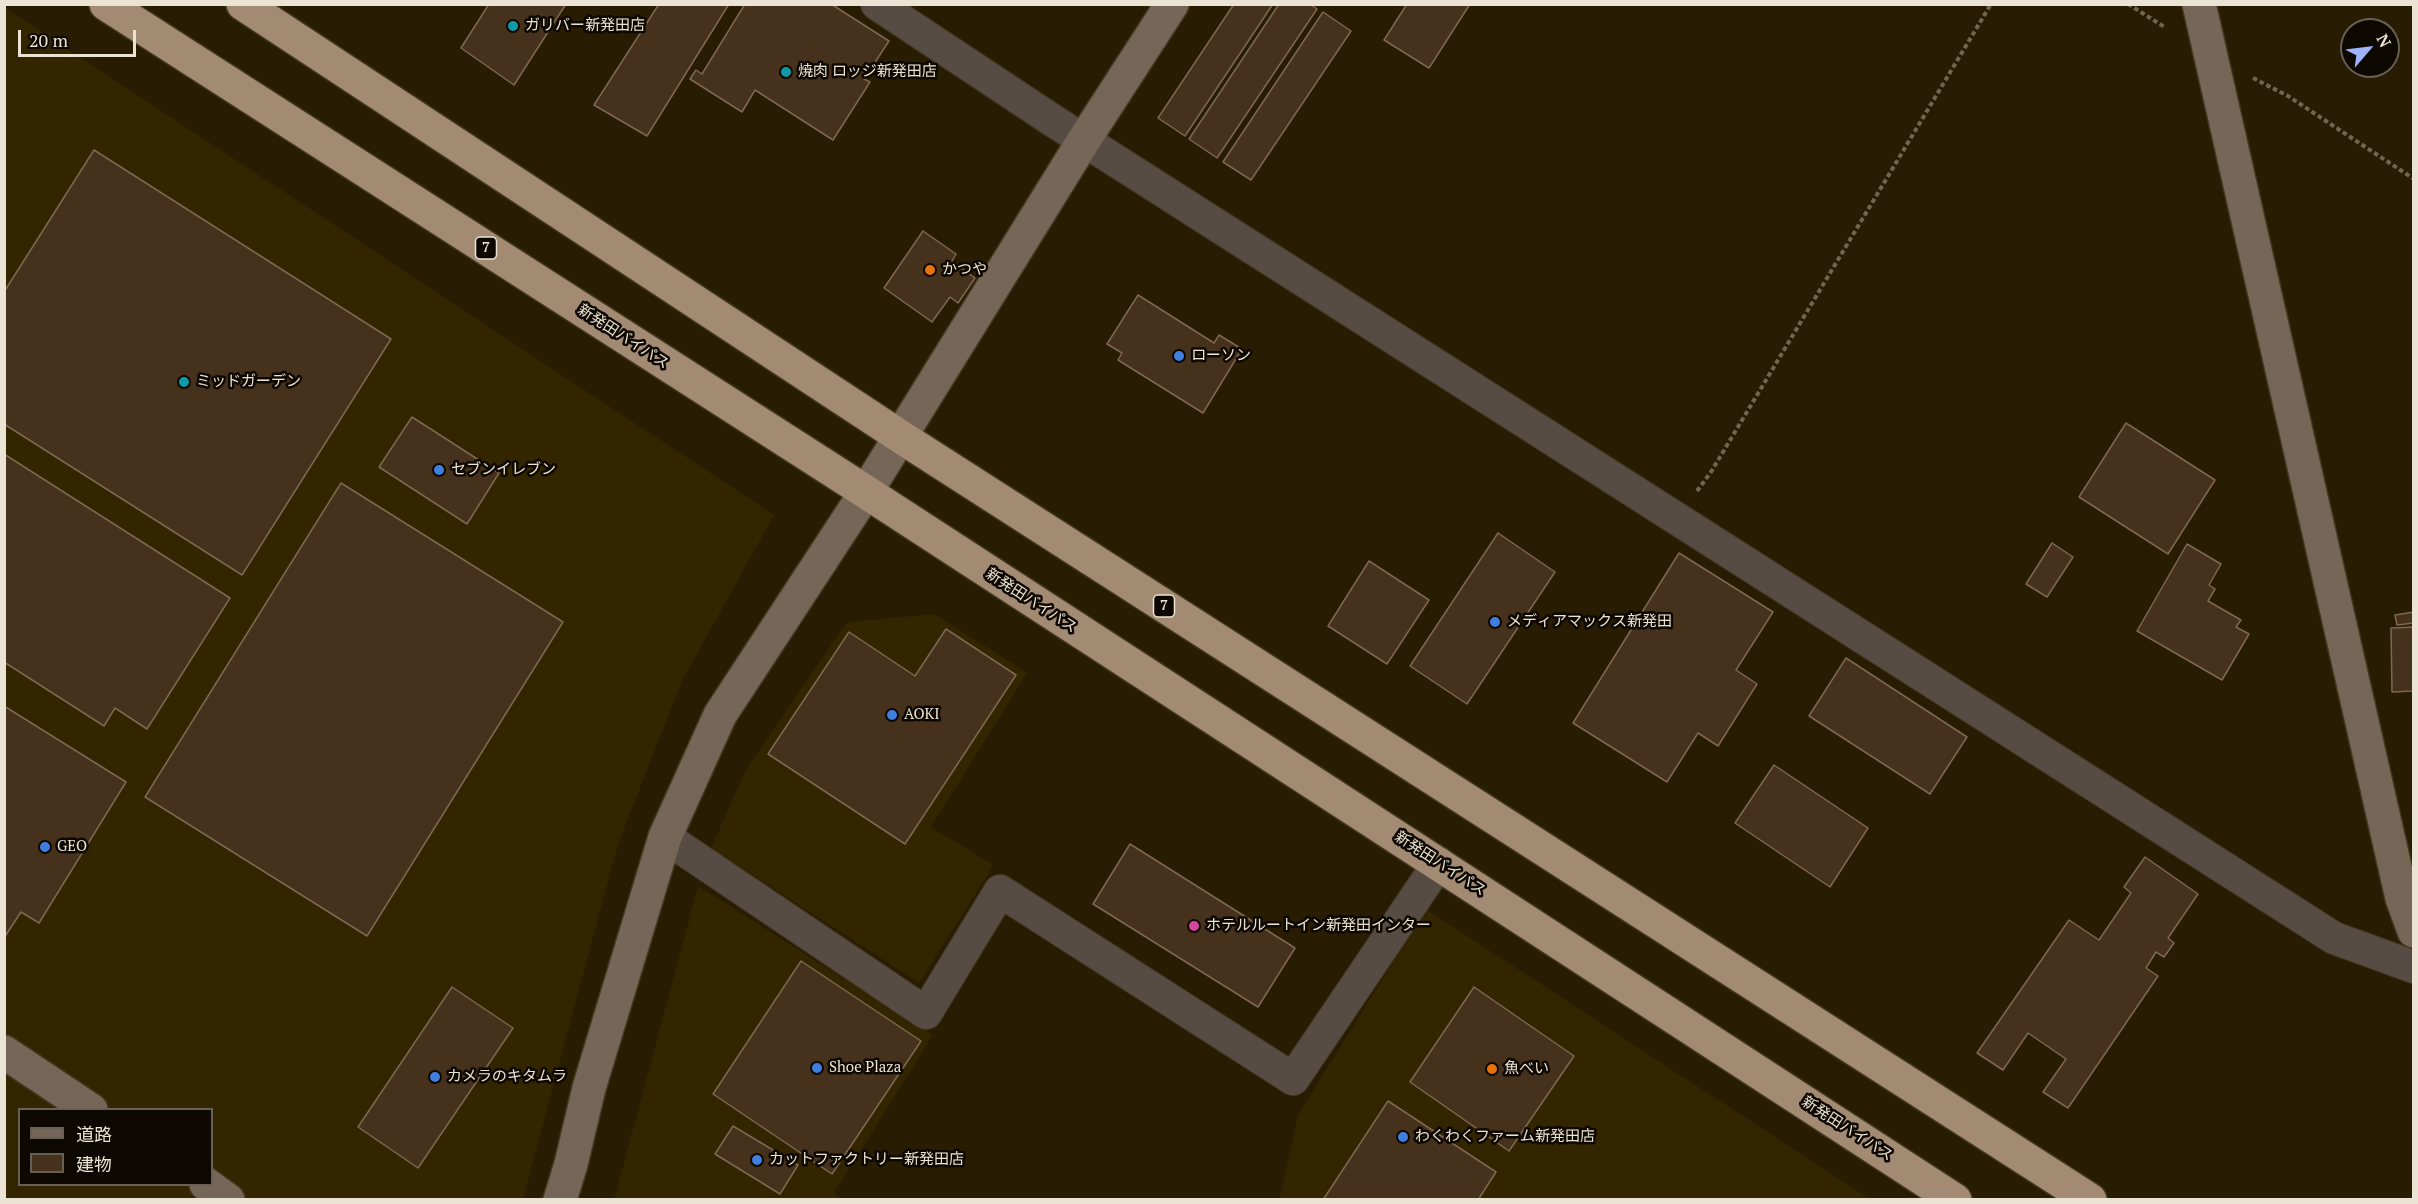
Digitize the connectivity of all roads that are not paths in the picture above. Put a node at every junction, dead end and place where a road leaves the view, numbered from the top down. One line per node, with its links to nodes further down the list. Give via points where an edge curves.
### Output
1 (106, 4): 8 (highway, 新発田バイパス / 7)
2 (243, 4): 7 (highway, 7)
3 (877, 4): 6 (street)
4 (1172, 4): 6 (street)
5 (2199, 4): 11 (street, via 2399,887)
6 (1084, 140): 7 (street); 12 (street, via 2334,938)
7 (901, 437): 8 (street); 19 (highway, 7)
8 (866, 492): 9 (street, via 720,715); 10 (highway, 新発田バイパス / 7)
9 (665, 837): 10 (street, via 926,1013 1000,891 1293,1079); 17 (street, via 589,1088)
10 (1439, 863): 18 (highway, 新発田バイパス / 7)
11 (2414, 931)
12 (2414, 967)
13 (4, 1052): 14 (street)
14 (89, 1108)
15 (207, 1186): 16 (street)
16 (228, 1200)
17 (560, 1200)
18 (1955, 1200)
19 (2090, 1200)

